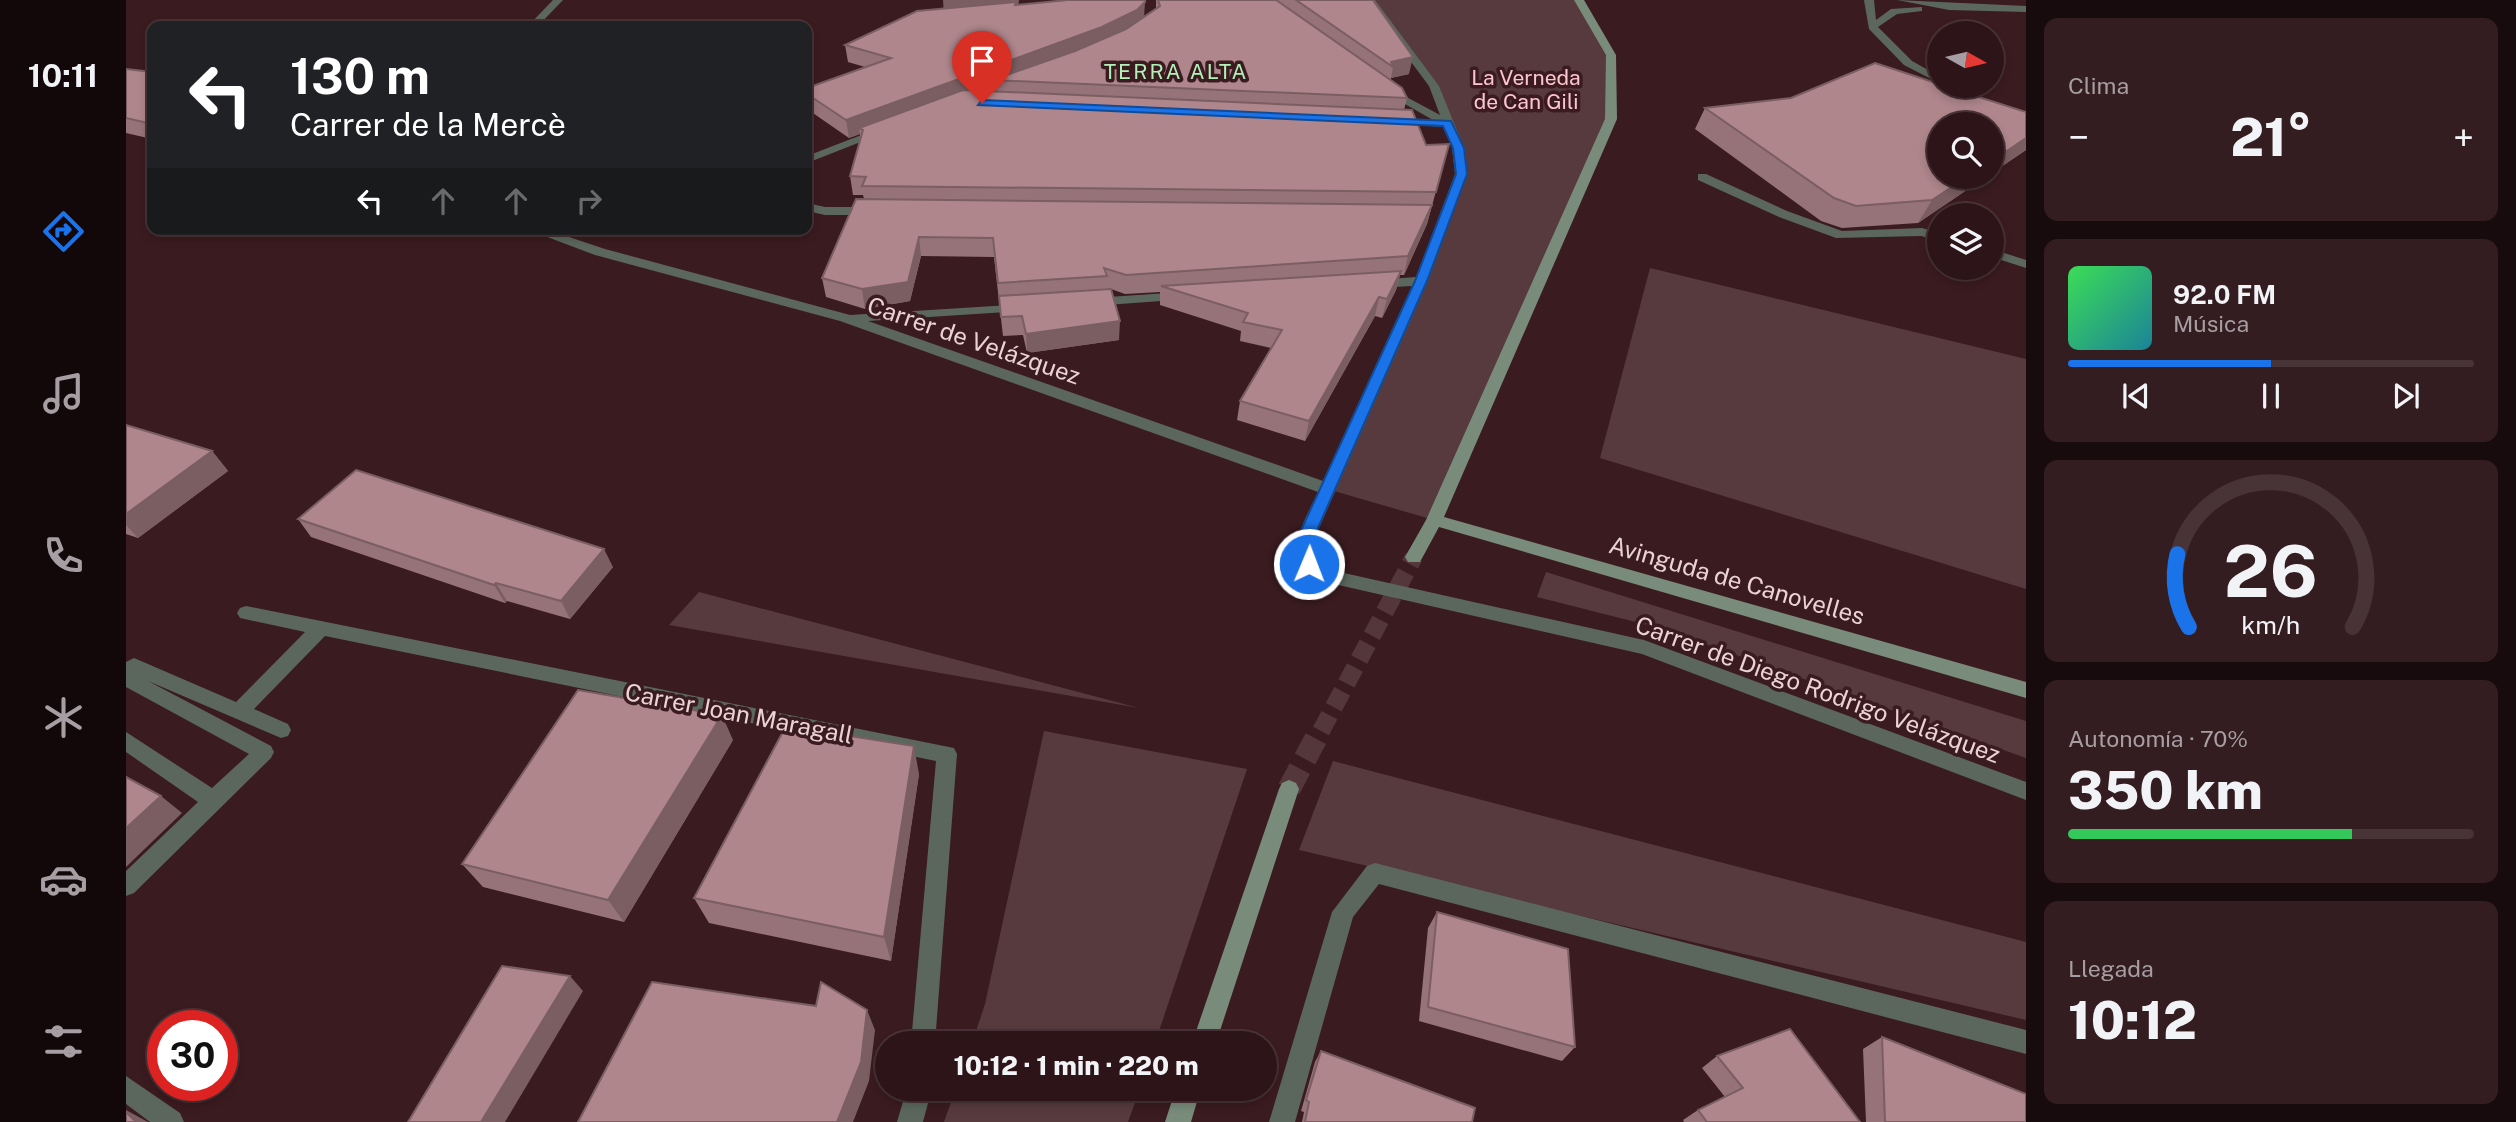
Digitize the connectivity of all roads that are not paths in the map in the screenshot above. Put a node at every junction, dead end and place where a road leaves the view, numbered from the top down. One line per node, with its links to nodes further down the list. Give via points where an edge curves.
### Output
1 (558, 0): 8 (street)
2 (1370, 0): 13 (street, via 1434,86)
3 (1579, 0): 30 (street, via 1611,55 1611,119)
4 (1869, 0): 9 (street)
5 (1902, 0): 6 (street)
6 (1949, 6): 7 (street); 9 (street, via 1894,11)
7 (2026, 9)
8 (538, 21)
9 (1872, 27): 10 (street, via 1908,63)
10 (1927, 73)
11 (1377, 83): 13 (street)
12 (1380, 121): 13 (street)
13 (1447, 124): 23 (street, via 1458,148 1461,174 1437,217)
14 (893, 126): 15 (street)
15 (812, 158)
16 (1702, 177): 19 (street, via 1842,235)
17 (812, 208): 18 (street)
18 (894, 212)
19 (1927, 233)
20 (549, 235): 28 (street, Carrer de Velázquez, via 600,253)
21 (2004, 257): 22 (street)
22 (2026, 264)
23 (1421, 281): 24 (street); 29 (street)
24 (1367, 285)
25 (1203, 295): 26 (street)
26 (1081, 303)
27 (1040, 306): 28 (street)
28 (845, 318): 29 (street, Carrer de Velázquez)
29 (1327, 489): 40 (street, Carrer de Diego Rodrigo Velázquez, via 1306,537 1309,564 1339,579 1644,647)
30 (1434, 520): 31 (street); 35 (street, Avinguda de Canovelles)
31 (1414, 557)
32 (246, 613): 33 (street, Carrer Joan Maragall)
33 (320, 629): 36 (street); 43 (street, Carrer Joan Maragall, via 947,754)
34 (126, 676): 36 (street, via 134,666); 41 (street, via 264,752)
35 (2026, 690)
36 (240, 711): 37 (street)
37 (281, 730)
38 (126, 741): 41 (street)
39 (1289, 789): 44 (street)
40 (2026, 791)
41 (214, 801): 42 (street)
42 (126, 886)
43 (924, 1031)
44 (1208, 1031)
45 (2026, 1042): 52 (street, via 1375,873 1343,912)
46 (126, 1089): 49 (street)
47 (916, 1101): 50 (street)
48 (1185, 1101): 51 (street)
49 (171, 1122)
50 (910, 1122)
51 (1178, 1122)
52 (1282, 1122)

